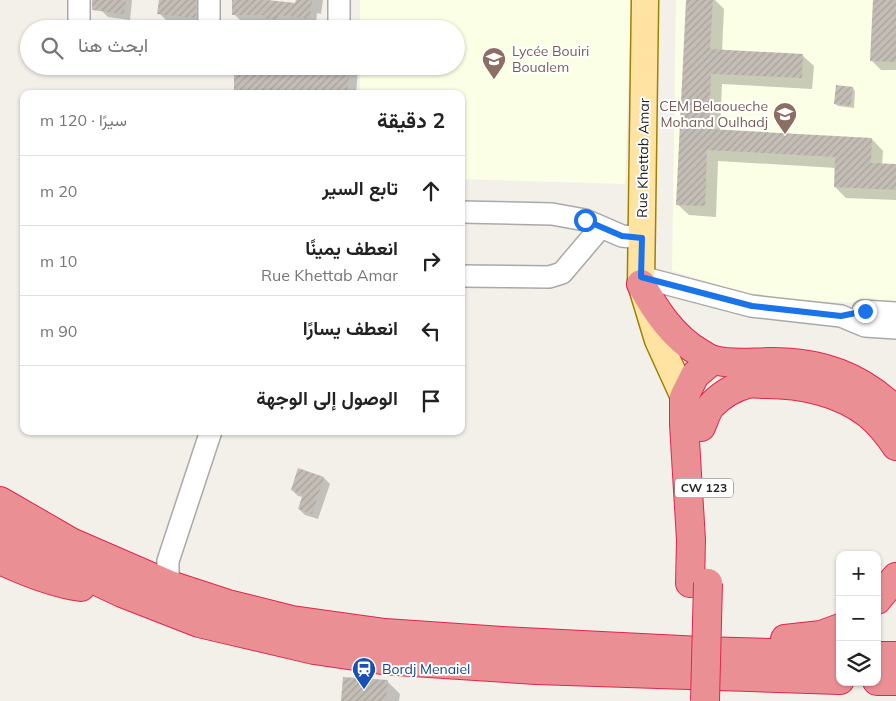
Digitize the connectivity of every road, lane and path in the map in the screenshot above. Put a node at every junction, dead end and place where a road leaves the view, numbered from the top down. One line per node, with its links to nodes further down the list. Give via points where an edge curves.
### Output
1 (79, 0): 5 (street)
2 (208, 0): 6 (street)
3 (339, 0): 7 (street)
4 (645, 0): 10 (main road, Rue Khettab Amar / CW 123)
5 (79, 20)
6 (209, 20)
7 (339, 20)
8 (465, 212): 9 (street, via 552,214 585,220)
9 (601, 227): 10 (street, via 622,236); 11 (street, via 562,273 549,277)
10 (642, 238): 12 (main road, Rue Khettab Amar / CW 123)
11 (465, 276)
12 (641, 281): 14 (street, via 752,306); 16 (highway, via 655,308 671,328 691,348); 18 (main road, Rue Khettab Amar / CW 123, via 658,340)
13 (896, 313): 14 (street, via 865,311)
14 (841, 316): 15 (street, via 866,326)
15 (896, 328)
16 (713, 360): 18 (highway, via 696,375); 19 (highway, via 801,364 829,369 856,380 881,396)
17 (725, 393): 18 (highway); 20 (highway, via 709,408); 22 (highway, via 748,384 776,384 826,393 846,400 868,414)
18 (684, 397): 20 (highway, CW 123); 27 (highway, CW 123, via 690,540)
19 (896, 411)
20 (701, 427): 27 (highway, CW 123)
21 (211, 435): 28 (street, via 168,561)
22 (896, 446)
23 (0, 501): 28 (highway, via 71,542)
24 (0, 531): 29 (highway)
25 (0, 560): 29 (highway, via 59,582)
26 (896, 577): 30 (highway)
27 (699, 583): 39 (highway, CW 123); 40 (highway, CW 123, bridge)
28 (170, 585): 32 (highway, via 292,620 385,634)
29 (122, 594): 36 (highway, via 199,624 314,650 382,660 536,670)
30 (880, 596)
31 (836, 629): 32 (highway, via 821,635 727,643)
32 (701, 651): 33 (highway)
33 (836, 655)
34 (881, 656): 35 (highway)
35 (896, 656)
36 (836, 680)
37 (881, 681): 38 (highway)
38 (896, 681)
39 (686, 701)
40 (705, 701)

